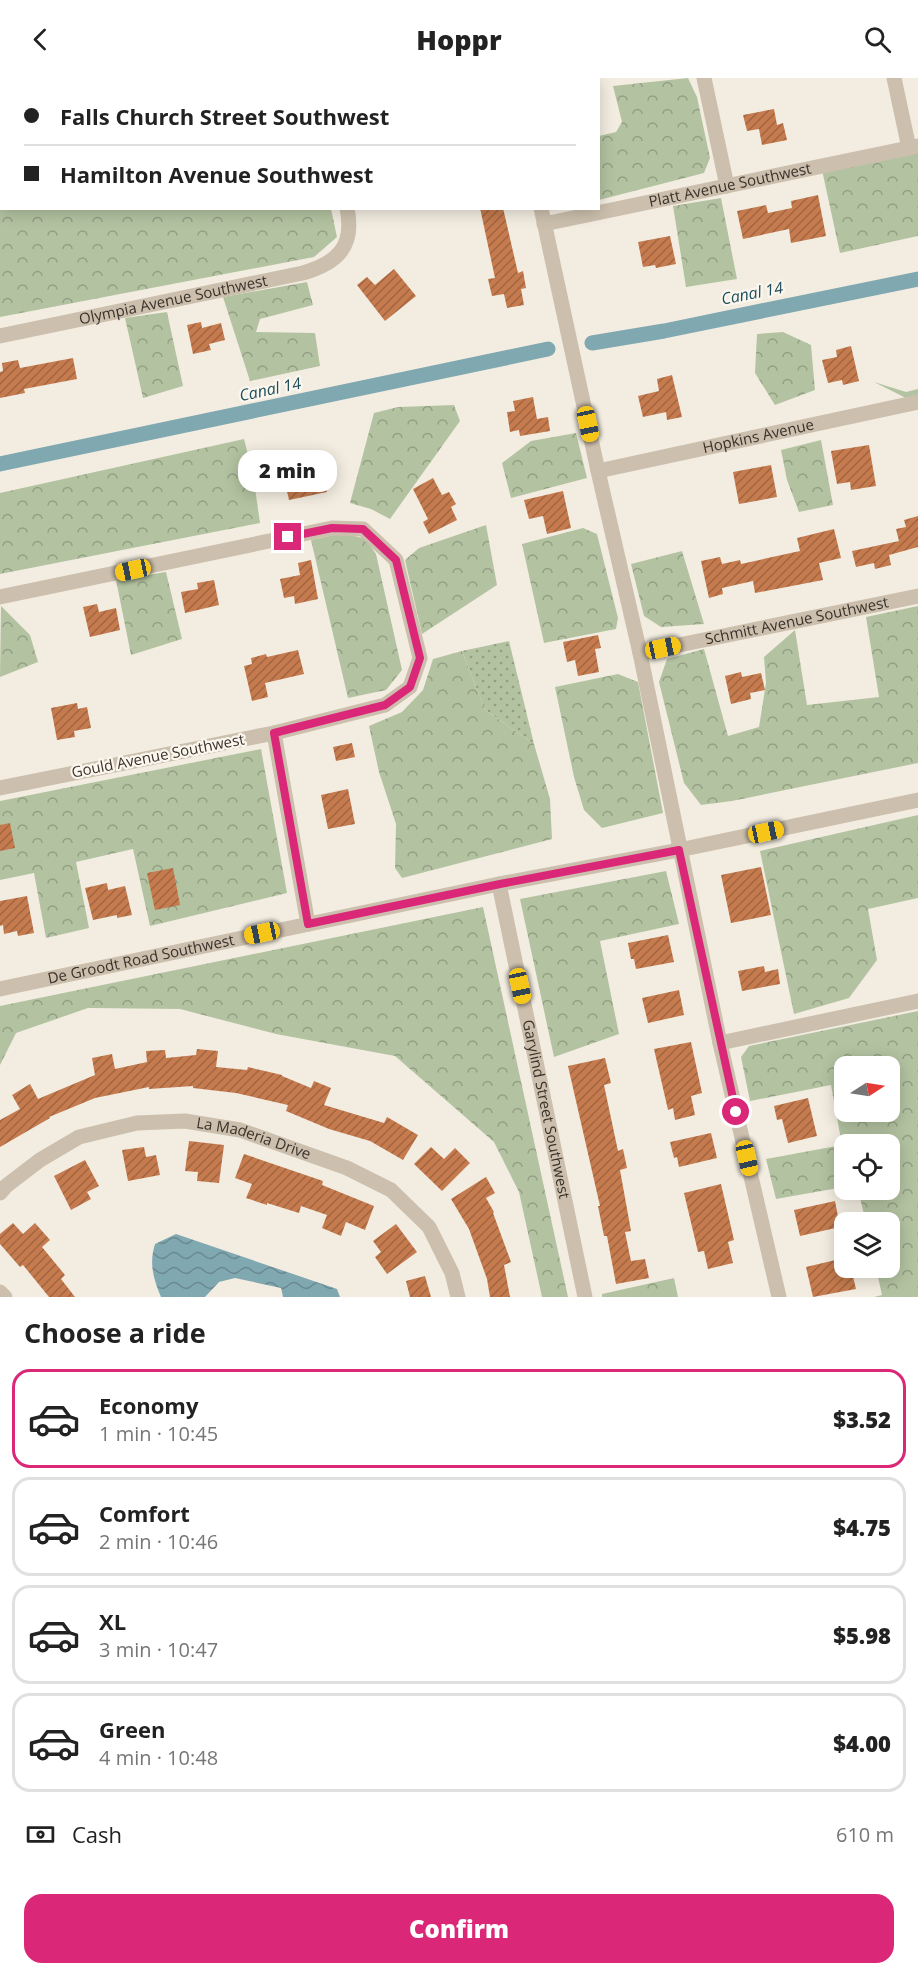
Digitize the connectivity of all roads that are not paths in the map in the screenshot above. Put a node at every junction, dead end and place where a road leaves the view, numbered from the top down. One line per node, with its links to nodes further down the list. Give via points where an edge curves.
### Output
1 (704, 78): 4 (street)
2 (894, 78): 3 (street)
3 (914, 147): 4 (street, Platt Avenue Southwest)
4 (727, 186): 7 (street, Platt Avenue Southwest)
5 (347, 210): 8 (street, Olympia Avenue Southwest, via 348,236 341,253 324,267)
6 (541, 210): 7 (street)
7 (544, 224): 10 (street)
8 (0, 336)
9 (918, 402): 10 (street, Hopkins Avenue)
10 (598, 471): 13 (street)
11 (918, 596): 13 (street, Schmitt Avenue Southwest)
12 (0, 597): 14 (street, Gould Avenue Southwest, via 332,528 363,529 396,560 420,658 410,687 385,705)
13 (640, 653): 17 (street)
14 (274, 733): 15 (street, Gould Avenue Southwest); 19 (street)
15 (0, 788)
16 (918, 800): 17 (street, De Groodt Road Southwest)
17 (679, 850): 18 (street, De Groodt Road Southwest); 22 (street)
18 (500, 884): 19 (street, De Groodt Road Southwest); 27 (street, Garylind Street Southwest)
19 (308, 924): 20 (street, De Groodt Road Southwest)
20 (0, 989)
21 (918, 1001): 22 (street)
22 (720, 1042): 28 (street)
23 (0, 1193): 26 (street, La Maderia Drive, via 40,1160 79,1137 137,1123 185,1121 240,1130 346,1168 391,1190 429,1227 452,1273)
24 (0, 1292): 25 (street)
25 (5, 1297)
26 (458, 1297)
27 (585, 1297)
28 (779, 1297)

